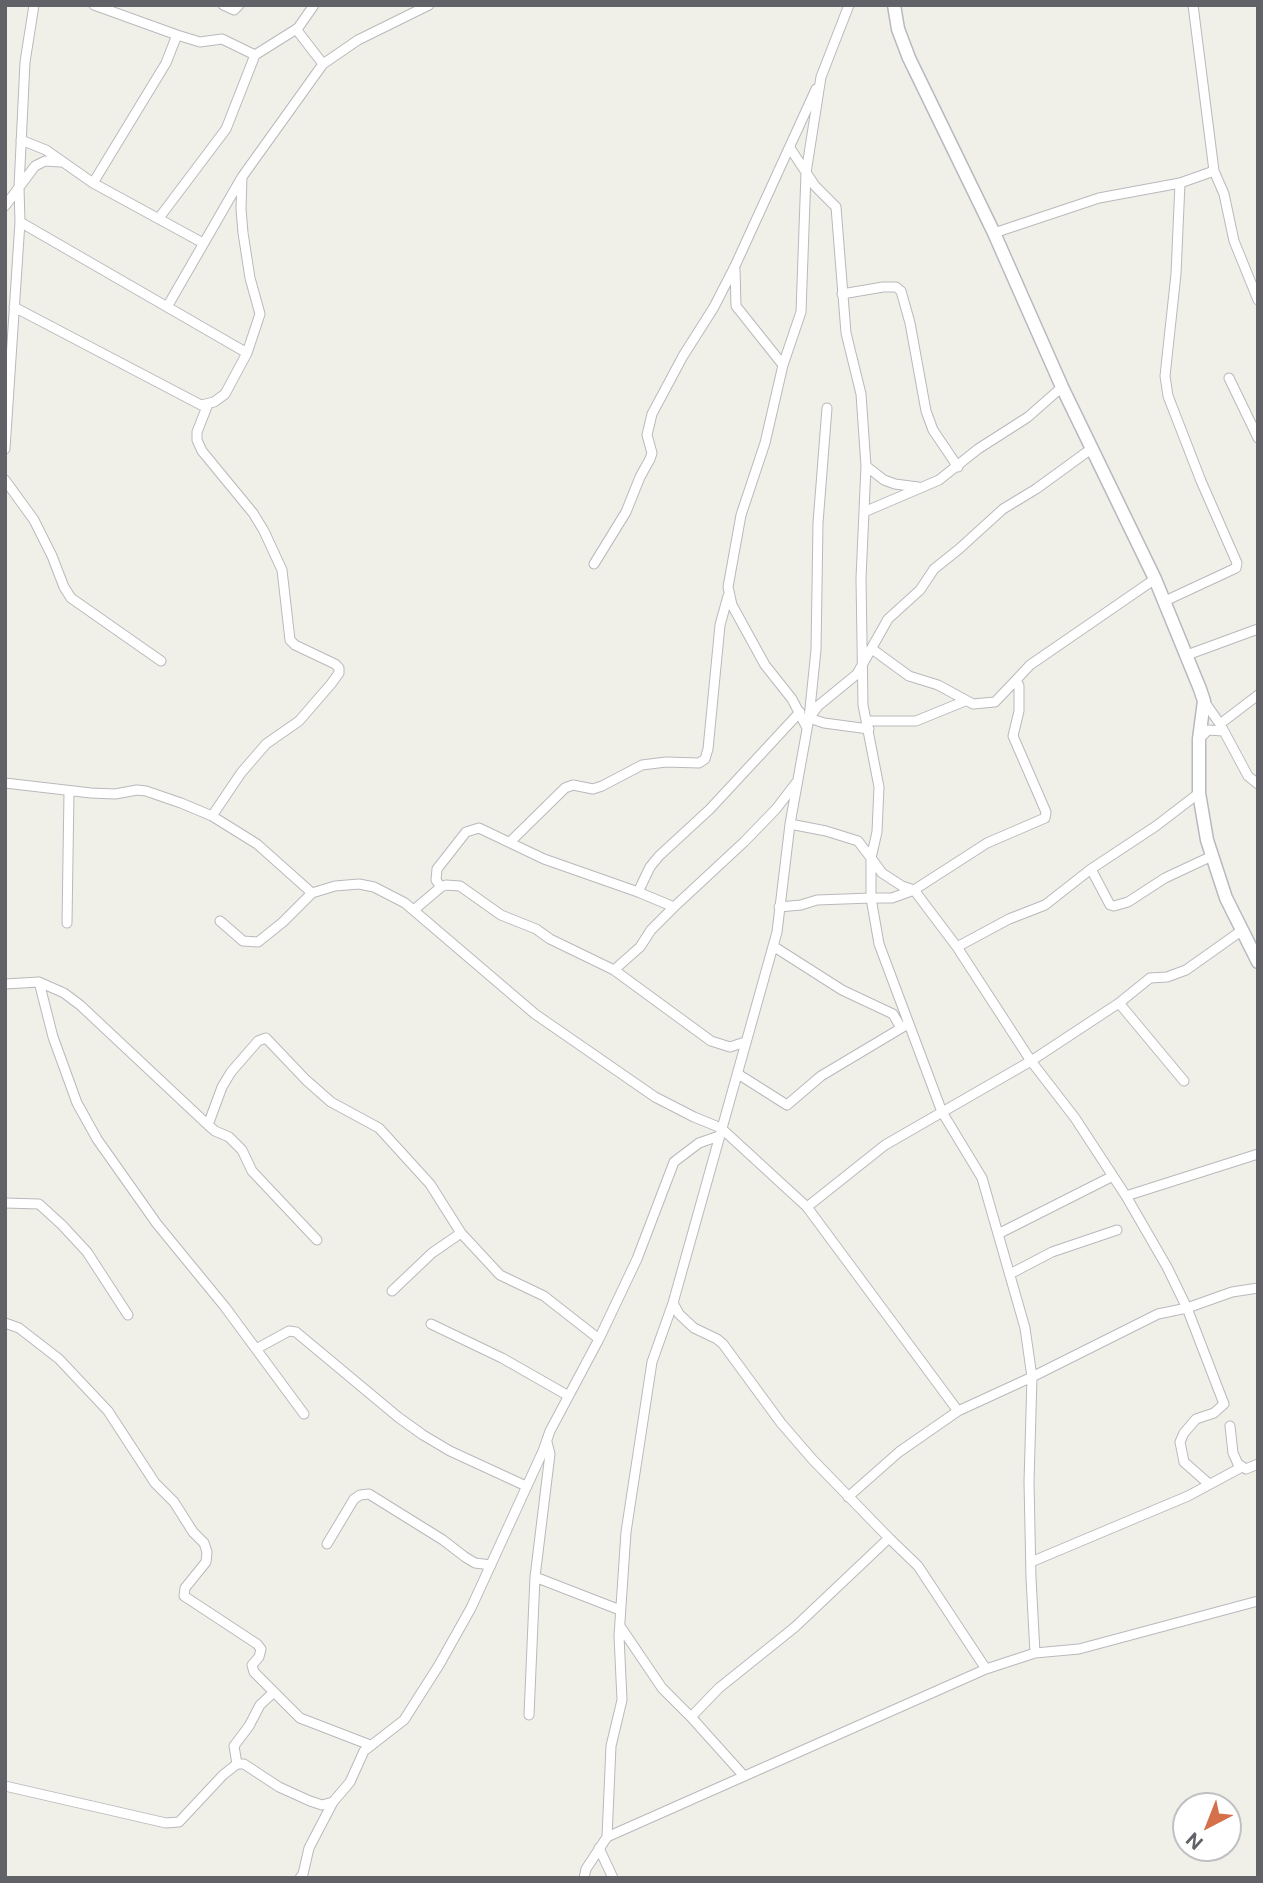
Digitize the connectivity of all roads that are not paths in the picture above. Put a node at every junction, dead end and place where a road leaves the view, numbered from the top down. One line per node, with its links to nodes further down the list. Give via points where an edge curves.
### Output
1 (34, 5): 15 (street, via 25,62)
2 (94, 5): 11 (street)
3 (223, 5): 4 (street, via 234,10)
4 (239, 5)
5 (314, 5): 10 (street)
6 (429, 5): 13 (street, via 358,40)
7 (849, 5): 14 (street)
8 (894, 5): 27 (street, via 909,58)
9 (1193, 5): 18 (street)
10 (296, 29): 12 (street); 13 (street)
11 (177, 35): 12 (street, via 200,42 222,39); 21 (street, via 166,63)
12 (255, 55): 25 (street, via 226,129)
13 (323, 64): 20 (street)
14 (821, 78): 16 (street); 19 (street)
15 (21, 141): 17 (street, via 46,150); 23 (street)
16 (790, 148): 19 (street); 29 (street)
17 (65, 164): 21 (street); 23 (street, via 40,162)
18 (1214, 171): 22 (street); 30 (street, via 1234,241)
19 (806, 173): 31 (street, via 836,207); 36 (street, via 801,312)
20 (243, 177): 28 (street); 35 (street, via 243,233 260,314)
21 (93, 183): 25 (street)
22 (1180, 183): 27 (street, via 1099,198); 53 (street, via 1165,376 1168,396 1237,563 1236,568)
23 (19, 187): 24 (street); 26 (street)
24 (5, 206)
25 (159, 218): 28 (street)
26 (20, 222): 33 (street); 34 (street)
27 (994, 233): 38 (street)
28 (204, 243): 34 (street)
29 (735, 266): 36 (street, via 736,306); 50 (street, via 652,414 647,435 650,459 626,513)
30 (1254, 281): 32 (street)
31 (842, 294): 45 (street, via 861,394); 46 (street, via 883,287 901,292 926,411)
32 (1258, 300)
33 (14, 307): 39 (street, via 201,405); 41 (street)
34 (167, 307): 35 (street)
35 (247, 353): 39 (street, via 225,394)
36 (783, 365): 52 (street, via 765,443 741,515)
37 (1229, 378): 42 (street)
38 (1062, 387): 44 (street); 46 (street)
39 (208, 404): 72 (street, via 197,440 264,531 282,570 290,640 339,668 299,721 265,744)
40 (827, 408): 63 (street, via 818,523 816,650)
41 (7, 416): 43 (street)
42 (1258, 438)
43 (5, 449)
44 (1091, 449): 51 (street); 55 (street, via 1003,509 934,569 920,590 888,619)
45 (866, 466): 48 (street, via 884,480); 49 (street)
46 (958, 467): 48 (street)
47 (5, 480): 57 (street, via 34,520 71,598)
48 (923, 487): 49 (street)
49 (864, 512): 58 (street)
50 (594, 564)
51 (1156, 579): 53 (street); 59 (street, via 1030,665)
52 (729, 594): 63 (street, via 765,666); 74 (street, via 720,625 705,760 642,765 593,789 565,788)
53 (1165, 601): 56 (street)
54 (1258, 629): 56 (street)
55 (872, 649): 58 (street); 61 (street, via 909,676 938,685)
56 (1187, 655): 62 (street)
57 (161, 661)
58 (862, 667): 63 (street, via 851,681); 64 (street)
59 (1016, 680): 61 (street, via 995,702 978,705); 79 (street, via 1019,710 1013,736 1045,818 987,843)
60 (1258, 695): 65 (street)
61 (965, 701): 64 (street, via 916,721)
62 (1205, 701): 65 (street); 66 (street)
63 (804, 716): 64 (street, via 824,723); 67 (street, via 807,729); 80 (street, via 659,856)
64 (868, 725): 76 (street, via 879,787)
65 (1222, 727): 66 (street, via 1208,730); 69 (street, via 1248,776)
66 (1199, 739): 71 (street)
67 (799, 779): 73 (street); 83 (street, via 760,826)
68 (5, 783): 70 (street)
69 (1258, 784)
70 (69, 791): 72 (street, via 146,791); 87 (street)
71 (1199, 793): 75 (street); 77 (street)
72 (212, 816): 81 (street, via 257,844)
73 (790, 824): 76 (street, via 854,839); 84 (street)
74 (510, 842): 78 (street, via 484,828 466,832 437,869); 80 (street)
75 (1212, 856): 77 (street, via 1114,906); 88 (street)
76 (871, 858): 79 (street, via 882,873); 82 (street)
77 (1091, 869): 90 (street, via 1045,905)
78 (440, 887): 85 (street); 92 (street, via 466,888 501,915)
79 (914, 890): 82 (street, via 892,898); 90 (street)
80 (638, 892): 83 (street)
81 (312, 893): 85 (street, via 359,884); 86 (street, via 258,942 243,940)
82 (871, 898): 84 (street); 96 (street, via 879,944)
83 (674, 907): 92 (street)
84 (779, 907): 89 (street)
85 (415, 909): 103 (street, via 535,1014 655,1097)
86 (220, 921)
87 (67, 923)
88 (1241, 931): 91 (street); 95 (street, via 1186,970 1150,978)
89 (773, 946): 96 (street, via 842,990 888,1010); 97 (street)
90 (957, 947): 98 (street)
91 (1258, 962)
92 (614, 970): 97 (street, via 711,1041 730,1047)
93 (39, 982): 94 (street); 102 (street, via 80,1005); 122 (street, via 76,1103 97,1139)
94 (5, 984)
95 (1119, 1003): 98 (street); 100 (street)
96 (904, 1026): 99 (street, via 821,1076 787,1105); 101 (street)
97 (745, 1042): 99 (street)
98 (1031, 1061): 101 (street); 105 (street)
99 (738, 1074): 103 (street)
100 (1184, 1081)
101 (942, 1112): 108 (street, via 885,1145); 111 (street, via 982,1178)
102 (208, 1125): 110 (street, via 231,1072 266,1038 324,1096 379,1128 430,1184); 112 (street, via 242,1150 252,1171)
103 (720, 1132): 108 (street); 116 (street); 121 (street, via 674,1162 637,1259)
104 (1258, 1154): 106 (street)
105 (1114, 1176): 106 (street); 111 (street)
106 (1126, 1196): 117 (street)
107 (5, 1203): 118 (street, via 39,1204 87,1252)
108 (807, 1207): 125 (street)
109 (1117, 1230): 113 (street, via 1052,1252)
110 (461, 1233): 115 (street); 121 (street, via 500,1275 544,1296)
111 (999, 1234): 113 (street)
112 (317, 1240)
113 (1010, 1274): 123 (street)
114 (1258, 1288): 117 (street)
115 (392, 1291)
116 (673, 1303): 133 (street, via 694,1328 723,1344 781,1423); 140 (street, via 652,1362 626,1532)
117 (1186, 1308): 123 (street, via 1158,1314); 131 (street, via 1224,1404 1196,1419 1180,1442 1184,1462)
118 (128, 1315)
119 (5, 1323): 144 (street, via 19,1328 59,1359 108,1411 155,1483 204,1543 206,1562 185,1588 184,1596 257,1644 261,1649 254,1672)
120 (431, 1324): 124 (street)
121 (599, 1339): 124 (street)
122 (256, 1349): 126 (street); 132 (street, via 289,1331 296,1332 423,1435)
123 (1032, 1377): 125 (street); 136 (street)
124 (567, 1395): 128 (street)
125 (958, 1411): 133 (street, via 899,1452)
126 (304, 1414)
127 (1230, 1426): 130 (street, via 1233,1453)
128 (546, 1442): 132 (street); 138 (street, via 550,1454)
129 (1258, 1464): 130 (street)
130 (1242, 1467): 131 (street)
131 (1209, 1484): 136 (street)
132 (526, 1486): 137 (street)
133 (848, 1497): 134 (street)
134 (889, 1538): 143 (street, via 918,1566); 146 (street)
135 (327, 1544): 137 (street, via 354,1499 369,1494 465,1558)
136 (1031, 1562): 142 (street)
137 (491, 1565): 147 (street, via 418,1700 404,1720)
138 (536, 1577): 140 (street); 145 (street)
139 (1258, 1601): 142 (street, via 1079,1649)
140 (620, 1610): 141 (street)
141 (620, 1626): 146 (street, via 662,1688); 152 (street, via 622,1700 611,1746)
142 (1035, 1653): 143 (street)
143 (986, 1669): 149 (street)
144 (274, 1692): 147 (street, via 300,1718); 148 (street, via 234,1745)
145 (529, 1715)
146 (691, 1717): 149 (street)
147 (370, 1745): 151 (street, via 350,1783)
148 (237, 1764): 150 (street, via 179,1822 166,1823); 151 (street, via 251,1767 310,1801)
149 (744, 1776): 152 (street)
150 (5, 1786)
151 (333, 1802): 154 (street, via 309,1848)
152 (607, 1837): 153 (street)
153 (600, 1847): 155 (street); 156 (street)
154 (300, 1878)
155 (584, 1878)
156 (614, 1878)

